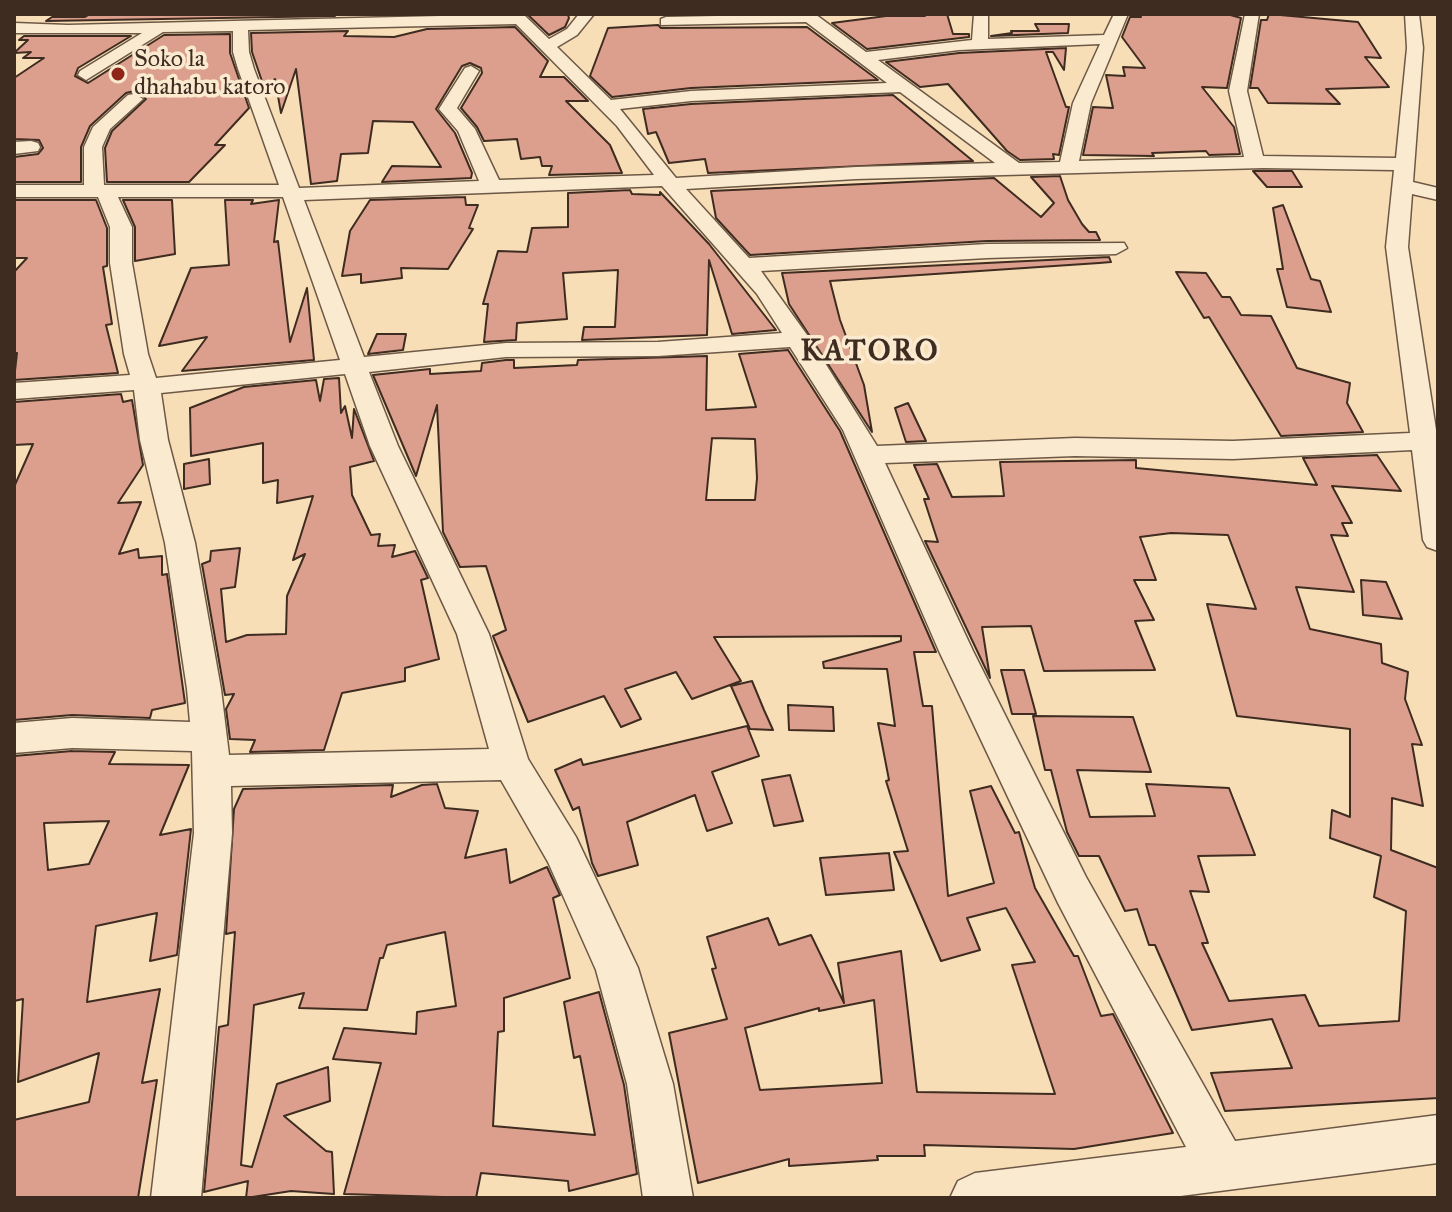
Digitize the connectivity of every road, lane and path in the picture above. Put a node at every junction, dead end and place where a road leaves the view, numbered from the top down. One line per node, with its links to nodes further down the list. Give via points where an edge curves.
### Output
1 (77, 14): 13 (street)
2 (587, 14): 16 (street, via 563,39)
3 (981, 14): 15 (street)
4 (1121, 14): 14 (street)
5 (1252, 14): 23 (street, via 1238,91)
6 (1412, 14): 26 (street, via 1415,48)
7 (808, 15): 10 (street); 17 (street)
8 (518, 17): 9 (street); 16 (street)
9 (233, 22): 12 (street); 31 (street)
10 (666, 22)
11 (14, 28): 13 (street)
12 (160, 28): 13 (street); 19 (street)
13 (68, 30)
14 (1110, 39): 15 (street); 24 (street, via 1082,103)
15 (979, 44): 17 (street)
16 (548, 46): 22 (street)
17 (863, 57): 20 (street)
18 (471, 71): 28 (street, via 448,109 466,129)
19 (86, 75)
20 (904, 87): 22 (street, via 691,96); 25 (street)
21 (134, 99): 29 (street, via 102,127 93,147)
22 (605, 106): 27 (street)
23 (1255, 163): 24 (street); 26 (street)
24 (1068, 169): 25 (street)
25 (1016, 170): 27 (street)
26 (1403, 175): 32 (street); 39 (street, via 1397,247)
27 (670, 182): 28 (street); 34 (street)
28 (491, 185): 31 (street)
29 (100, 190): 30 (street); 31 (street); 37 (street, via 121,227 121,263)
30 (14, 191)
31 (292, 192): 36 (street)
32 (1438, 194)
33 (1116, 248): 34 (street)
34 (744, 265): 35 (street)
35 (798, 339): 36 (street, via 658,349 506,350); 40 (street, via 856,430)
36 (358, 366): 37 (street); 44 (street, via 384,446 473,634)
37 (145, 384): 38 (street); 43 (street, via 183,557)
38 (14, 391)
39 (1424, 441): 40 (street, via 1233,450 1075,447); 41 (street)
40 (866, 455): 46 (street, via 1072,890)
41 (1438, 540)
42 (14, 738): 43 (street, via 72,733)
43 (210, 754): 44 (street); 47 (street, via 213,833)
44 (511, 764): 48 (street, via 562,850 617,968 650,1084)
45 (1438, 1139): 46 (street)
46 (1222, 1165): 49 (street)
47 (176, 1198)
48 (668, 1198)
49 (975, 1198)

